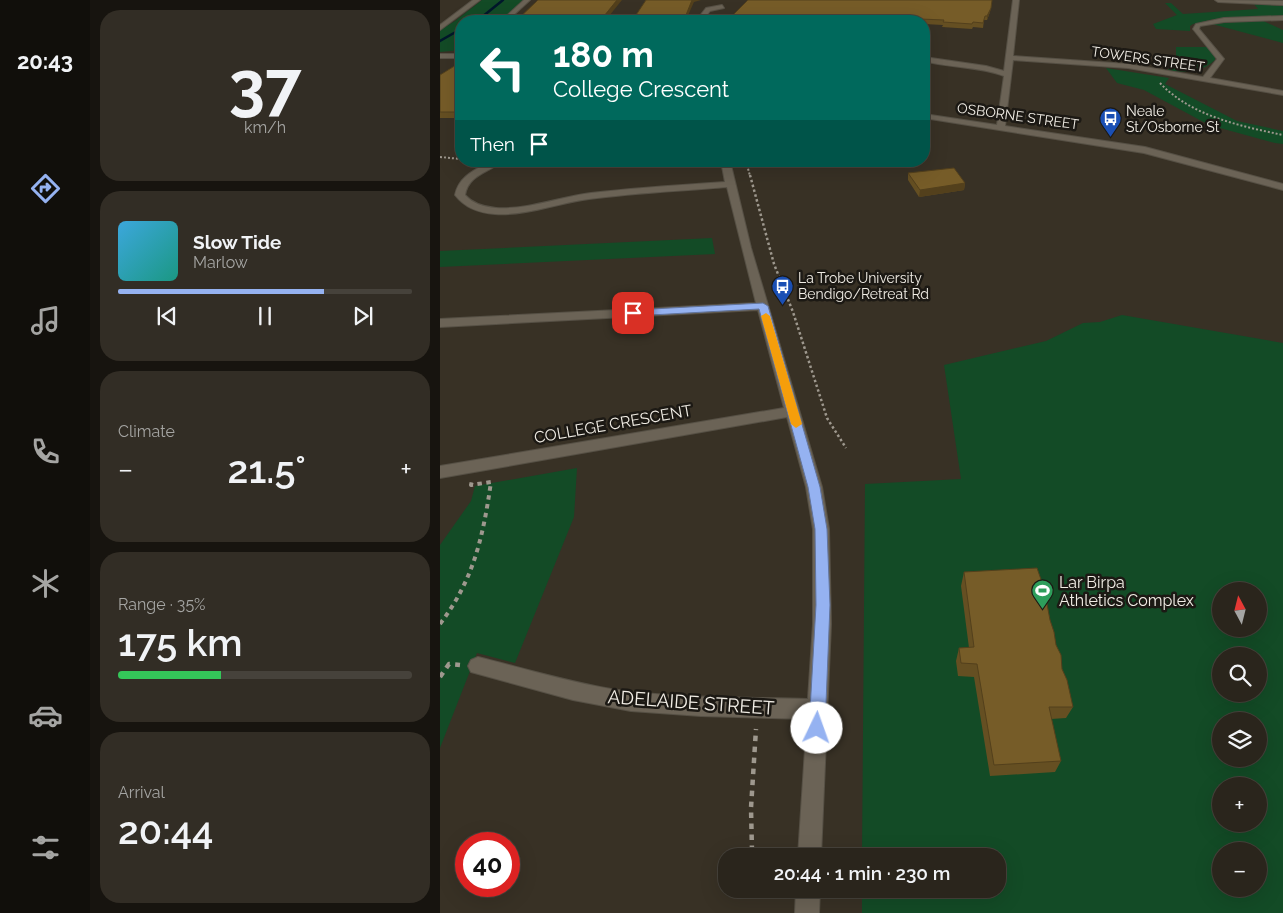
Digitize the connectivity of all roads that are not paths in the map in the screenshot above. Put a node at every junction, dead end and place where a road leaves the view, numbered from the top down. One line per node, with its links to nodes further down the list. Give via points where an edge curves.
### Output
1 (477, 0): 8 (street)
2 (527, 0): 9 (street)
3 (728, 0): 7 (street)
4 (1218, 0): 6 (street)
5 (1015, 1): 19 (street)
6 (1283, 3)
7 (722, 7): 10 (street, via 708,9); 11 (street)
8 (458, 15)
9 (511, 15)
10 (703, 15)
11 (714, 15)
12 (440, 17): 13 (street)
13 (455, 17)
14 (455, 18): 16 (street)
15 (1283, 18): 23 (street, via 1224,20 1198,25 1196,29 1200,36 1221,58)
16 (440, 28)
17 (440, 56): 18 (street)
18 (455, 56)
19 (1009, 59): 21 (street, TOWERS STREET); 22 (street); 23 (street, TOWERS STREET, via 1117,64)
20 (930, 61): 21 (street)
21 (968, 65): 22 (street, via 990,68)
22 (1007, 75): 26 (street, via 1004,117)
23 (1205, 79): 24 (street, TOWERS STREET)
24 (1283, 93)
25 (930, 117): 26 (street, OSBORNE STREET)
26 (1000, 128): 30 (street, OSBORNE STREET, via 1145,150)
27 (487, 167): 29 (street, via 463,184 460,194 466,202 486,210 532,209 589,196)
28 (726, 167): 29 (street)
29 (730, 184): 31 (street)
30 (1283, 187)
31 (763, 306): 32 (street); 33 (street)
32 (440, 323)
33 (793, 411): 34 (street, COLLEGE CRESCENT); 36 (street, via 814,487 821,529 823,605)
34 (440, 472)
35 (478, 666): 36 (street, ADELAIDE STREET, via 630,701)
36 (818, 709): 37 (street)
37 (810, 848)
38 (808, 898): 39 (street)
39 (807, 913)

